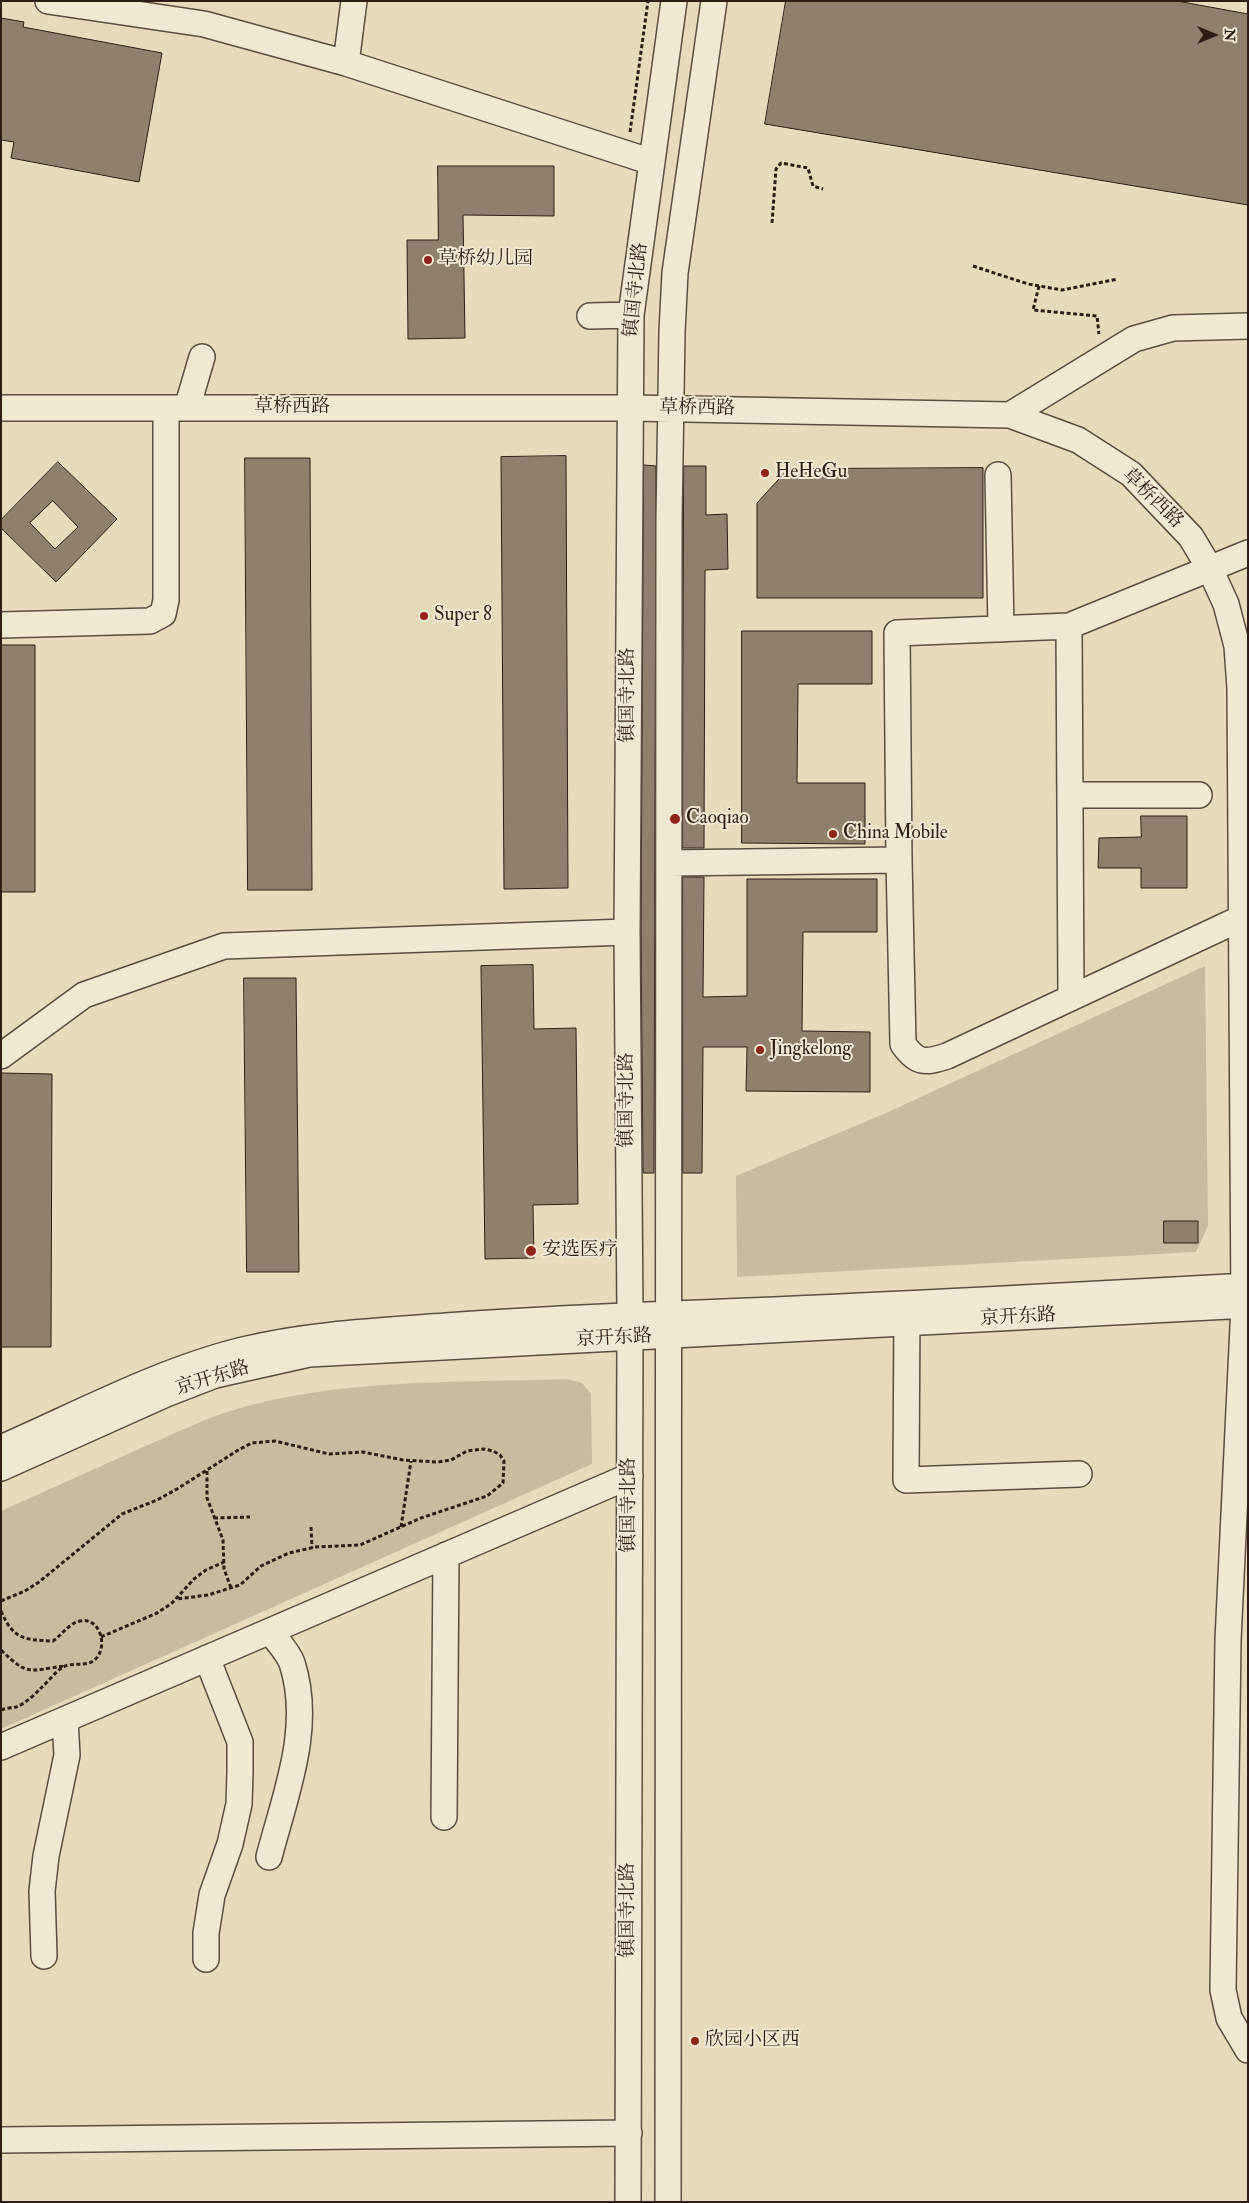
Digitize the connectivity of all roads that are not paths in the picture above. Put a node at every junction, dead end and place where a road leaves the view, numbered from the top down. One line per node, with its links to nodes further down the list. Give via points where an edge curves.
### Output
1 (48, 1): 5 (street, via 204,24)
2 (354, 1): 5 (street)
3 (674, 1): 6 (street, 镇国寺北路)
4 (714, 1): 14 (street, 镇国寺北路, via 675,273)
5 (346, 63): 6 (street)
6 (652, 162): 7 (street, 镇国寺北路)
7 (632, 315): 8 (street); 13 (street, 镇国寺北路)
8 (590, 316)
9 (1248, 326): 15 (street, via 1173,328 1134,339)
10 (202, 357): 12 (street)
11 (1, 408): 12 (street, 草桥西路)
12 (176, 408): 13 (street, 草桥西路); 19 (street, via 163,614 150,621)
13 (631, 408): 14 (street, 草桥西路); 27 (street, 镇国寺北路)
14 (672, 408): 15 (street, 草桥西路); 25 (street, 镇国寺北路)
15 (1010, 415): 18 (street, 草桥西路, via 1078,440 1131,474 1191,538)
16 (998, 474): 21 (street)
17 (1248, 553): 18 (street)
18 (1210, 569): 20 (street); 26 (street, 草桥西路, via 1226,604 1237,646)
19 (1, 625)
20 (1069, 626): 21 (street); 22 (street)
21 (1001, 629): 24 (street, via 897,633)
22 (1070, 795): 23 (street); 28 (street)
23 (1199, 795)
24 (898, 860): 25 (street); 28 (street, via 903,1044 917,1060 929,1062 947,1056)
25 (669, 863): 32 (street, 镇国寺北路)
26 (1244, 916): 28 (street); 30 (street, 草桥西路)
27 (627, 932): 29 (street, via 224,946 84,995); 33 (street, 镇国寺北路)
28 (1071, 998)
29 (1, 1056)
30 (1246, 1296): 31 (street, 京开东路); 47 (street, 草桥西路, via 1228,1640 1223,1990 1229,2018)
31 (907, 1314): 32 (street, 京开东路); 36 (street, via 906,1480)
32 (669, 1325): 33 (street, 京开东路); 51 (street, 镇国寺北路)
33 (630, 1326): 34 (street, 京开东路, via 366,1331 244,1350 166,1375); 35 (street, 京开东路, via 309,1354 215,1375); 37 (street, 镇国寺北路)
34 (1, 1448)
35 (1, 1468)
36 (1079, 1474)
37 (630, 1476): 38 (street); 48 (street, 镇国寺北路)
38 (446, 1555): 39 (street); 43 (street)
39 (270, 1631): 40 (street); 44 (street, via 291,1660 298,1688 299,1722 298,1749)
40 (207, 1658): 41 (street); 46 (street, via 240,1742 240,1772 239,1804 230,1844 212,1895)
41 (65, 1720): 42 (street); 45 (street, via 66,1755 47,1848 42,1891)
42 (1, 1747)
43 (444, 1817)
44 (269, 1858)
45 (44, 1956)
46 (206, 1959)
47 (1248, 2050)
48 (628, 2133): 49 (street); 50 (street, 镇国寺北路)
49 (1, 2140)
50 (628, 2202)
51 (668, 2202)

